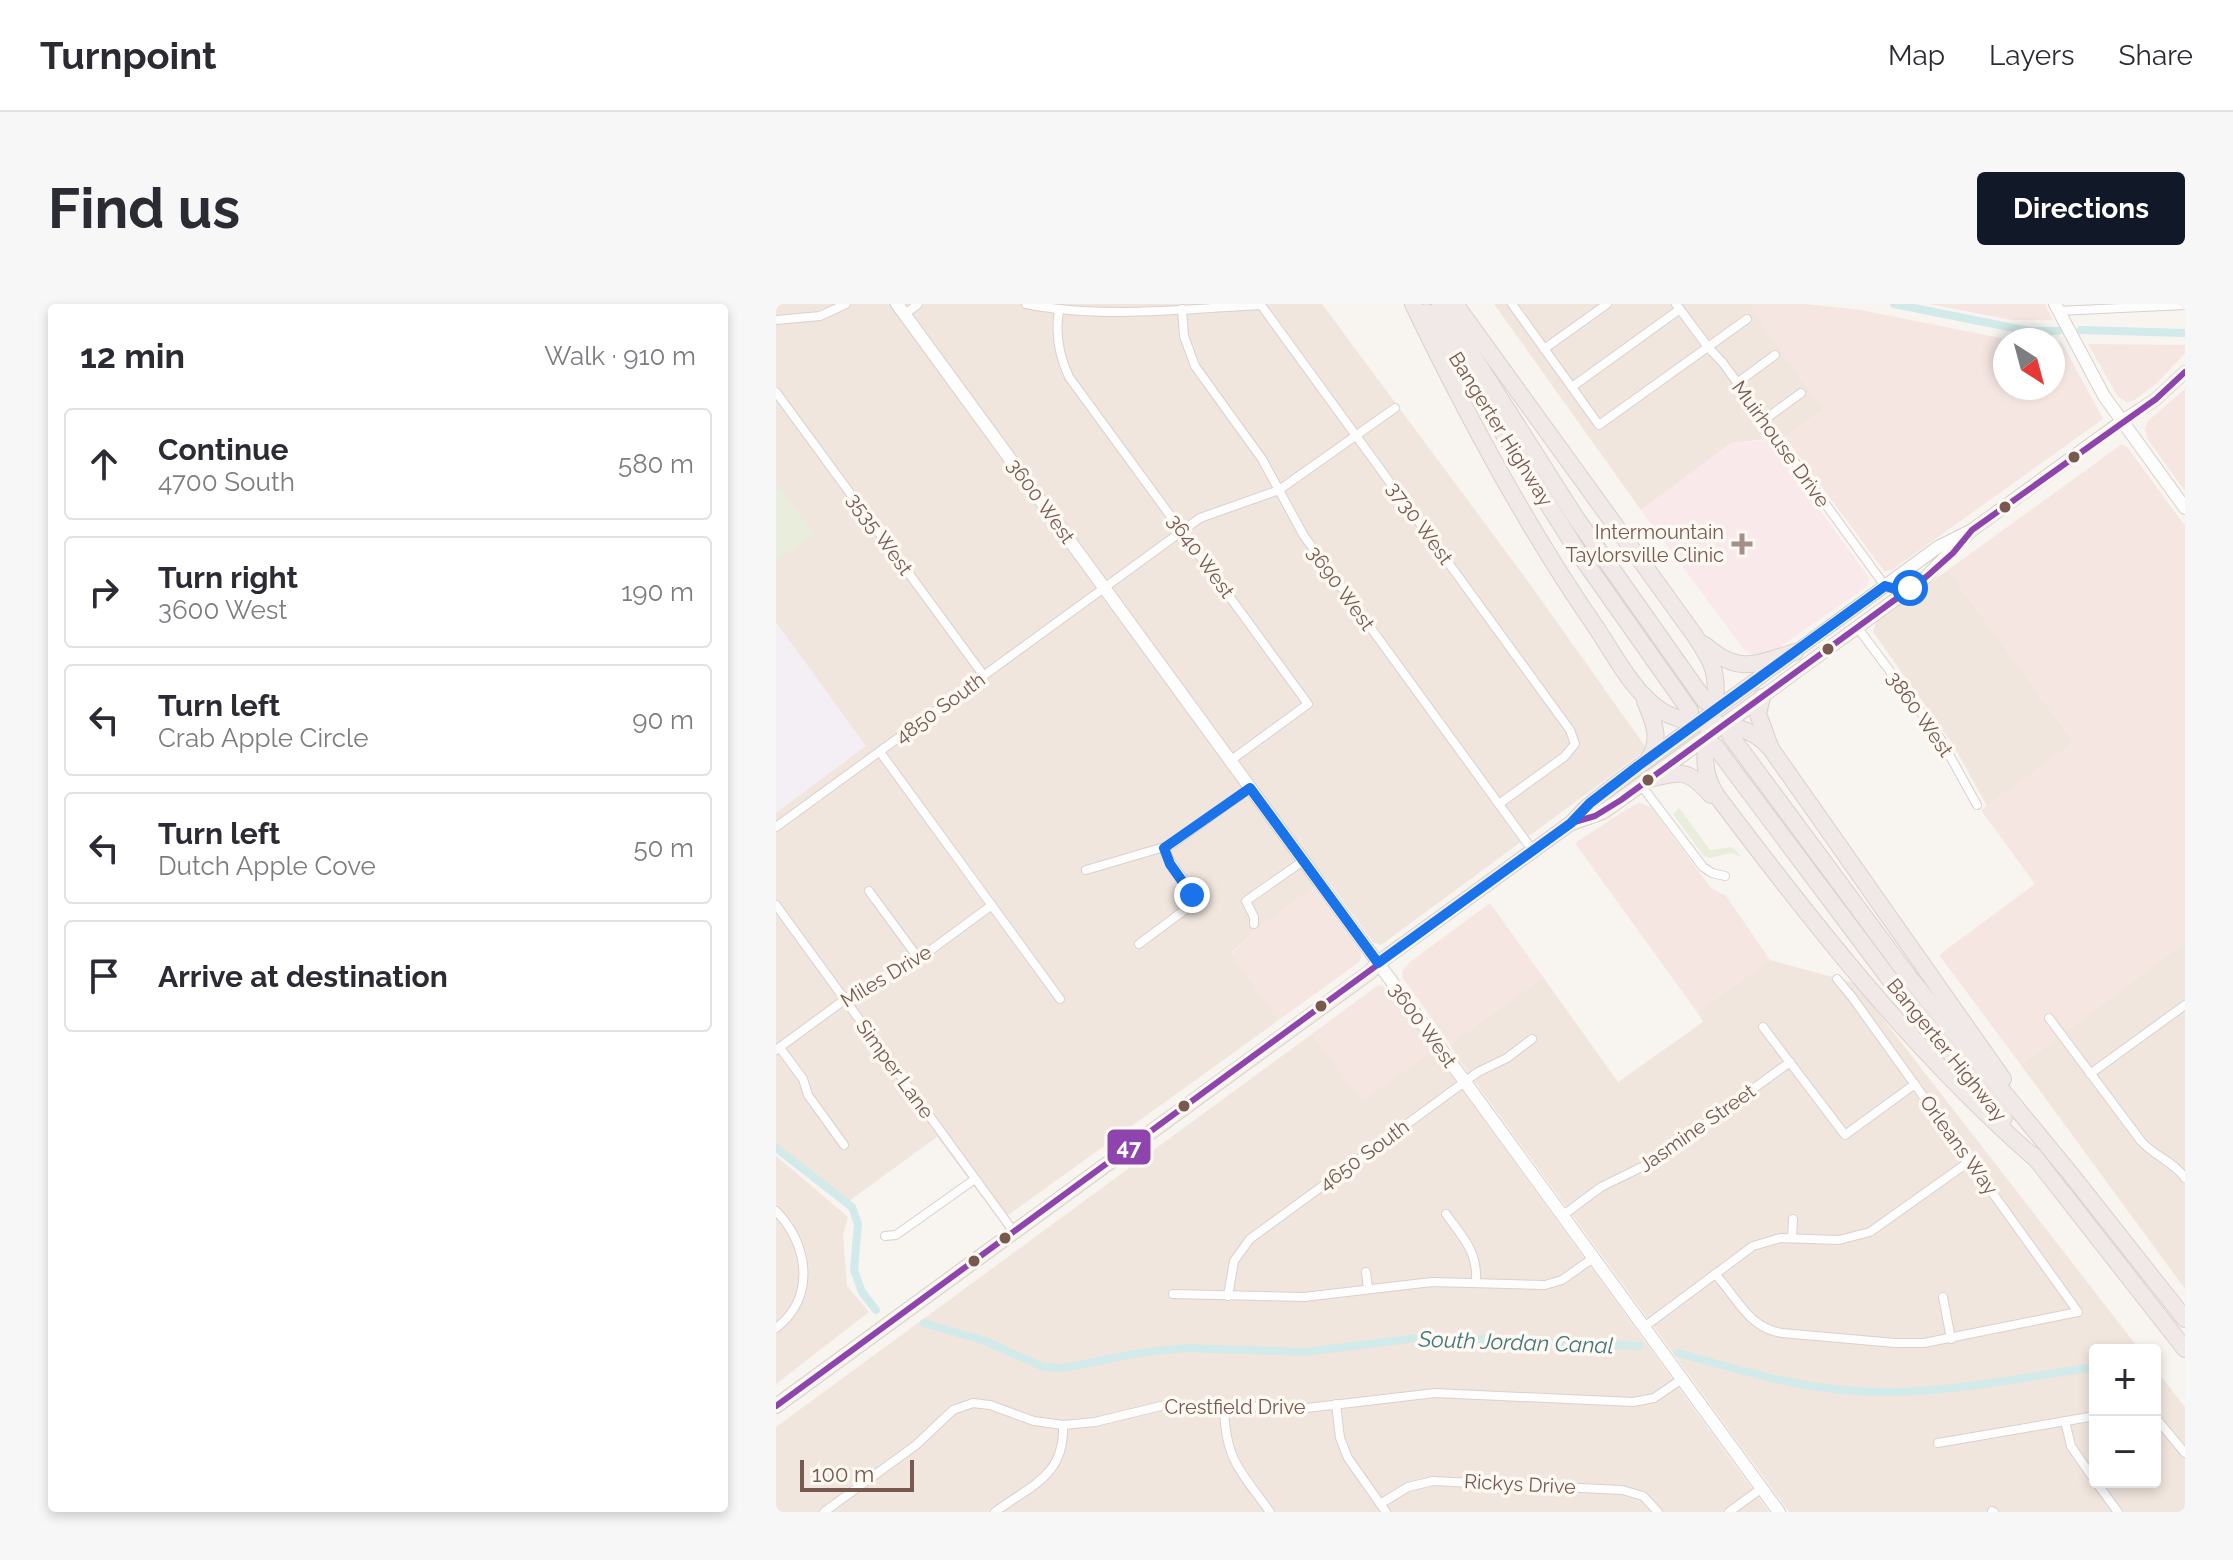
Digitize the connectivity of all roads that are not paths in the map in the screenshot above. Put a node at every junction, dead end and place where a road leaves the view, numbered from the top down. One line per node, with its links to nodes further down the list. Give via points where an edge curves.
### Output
1 (846, 304): 19 (street, via 820,316)
2 (918, 304): 15 (street)
3 (1026, 304): 17 (street)
4 (1413, 304): 46 (highway, via 1535,533)
5 (1423, 304): 48 (highway, Bangerter Highway, via 1573,543)
6 (1440, 304): 48 (highway, Bangerter Highway)
7 (1455, 304): 43 (highway)
8 (1526, 304): 12 (street)
9 (1607, 304): 21 (street)
10 (1261, 305): 16 (street); 33 (street, 3730 West)
11 (2185, 305): 14 (street)
12 (1515, 307): 21 (street)
13 (1678, 307): 20 (street, Muirhouse Drive); 25 (street)
14 (2057, 307): 32 (street)
15 (901, 309): 40 (street, 3600 West)
16 (1182, 309): 17 (street); 34 (street, 3690 West, via 1184,336 1195,366)
17 (1059, 310): 37 (street, 3640 West, via 1064,365)
18 (1747, 319): 20 (street)
19 (776, 320)
20 (1708, 347): 24 (street, Muirhouse Drive); 25 (street, via 1599,425)
21 (1544, 349): 25 (street)
22 (1775, 355): 24 (street)
23 (2185, 372): 32 (street)
24 (1737, 383): 31 (street, Muirhouse Drive)
25 (1572, 387)
26 (776, 392): 28 (street, 3535 West)
27 (1801, 393): 31 (street)
28 (784, 404): 30 (street); 45 (street, 3535 West)
29 (1395, 408): 33 (street, 4850 South)
30 (776, 410)
31 (1764, 420): 39 (street, Muirhouse Drive)
32 (2121, 422): 35 (street); 36 (street)
33 (1357, 436): 34 (street, 4850 South); 55 (street, 3730 West, via 1570,730 1575,744 1564,757)
34 (1279, 490): 37 (street, 4850 South, via 1200,518); 55 (street, 3690 West, via 1304,536)
35 (2185, 508)
36 (1972, 530): 38 (street); 39 (street)
37 (1183, 531): 40 (street, 4850 South); 52 (street, 3640 West, via 1308,704)
38 (1914, 585): 39 (street, via 1899,590); 41 (street)
39 (1885, 586): 41 (street); 44 (street)
40 (1104, 589): 45 (street, 4850 South); 52 (street, 3600 West)
41 (1874, 615): 42 (street)
42 (1857, 627): 47 (street); 56 (street, 3860 West, via 1940,738)
43 (1693, 633): 44 (highway, via 1738,665); 48 (highway, via 1714,674)
44 (1795, 652): 48 (main road)
45 (984, 676): 50 (street, 4850 South)
46 (1638, 689): 48 (highway, via 1667,715); 51 (highway, via 1656,737)
47 (1762, 697): 48 (main road); 49 (highway, via 1758,714)
48 (1710, 723): 49 (highway, via 1753,732); 51 (main road); 53 (main road); 57 (highway, via 1704,755 1707,777); 84 (highway, Bangerter Highway); 87 (highway, Bangerter Highway, via 1891,981)
49 (1771, 749): 84 (highway)
50 (880, 752): 59 (street, 4850 South); 67 (street)
51 (1649, 758): 58 (main road)
52 (1230, 761): 54 (street, 3600 West)
53 (1645, 782): 57 (highway, via 1674,773 1692,776); 58 (main road, via 1603,812); 64 (street, via 1703,867)
54 (1250, 788): 60 (street); 62 (street, 3600 West)
55 (1499, 804): 61 (street, 3690 West)
56 (1977, 805)
57 (1730, 813): 87 (highway, via 1875,996)
58 (1571, 823): 61 (main road)
59 (776, 827)
60 (1164, 848): 63 (street); 69 (street, via 1192,902)
61 (1533, 851): 71 (main road)
62 (1303, 861): 68 (street, via 1246,901); 71 (street, 3600 West)
63 (1086, 870)
64 (1725, 876)
65 (869, 891): 70 (street)
66 (776, 905): 74 (street, Simper Lane)
67 (992, 905): 70 (street, Miles Drive); 73 (street)
68 (1254, 924)
69 (1139, 944)
70 (919, 959): 74 (street, Miles Drive)
71 (1378, 963): 82 (street, 3600 West); 94 (main road)
72 (1837, 979): 83 (street, Orleans Way)
73 (1060, 999)
74 (844, 1001): 79 (street, Miles Drive); 89 (street, Simper Lane)
75 (2185, 1005): 81 (street)
76 (2049, 1018): 81 (street)
77 (1763, 1027): 80 (street)
78 (1532, 1039): 82 (street, 4650 South)
79 (778, 1049): 85 (street)
80 (1790, 1062): 83 (street, via 1845,1135); 91 (street, Jasmine Street, via 1654,1161 1601,1187)
81 (2090, 1074): 88 (street, via 2141,1141)
82 (1465, 1082): 91 (street, 3600 West); 103 (street, 4650 South, via 1250,1239 1234,1261)
83 (1915, 1084): 86 (street, Orleans Way)
84 (2046, 1143): 105 (highway, Bangerter Highway)
85 (844, 1145)
86 (1970, 1161): 96 (street, via 1870,1232 1839,1240); 108 (street, Orleans Way, via 2078,1312)
87 (2038, 1161): 109 (highway, Bangerter Highway)
88 (2185, 1178)
89 (975, 1179): 94 (street, Simper Lane); 95 (street, via 896,1235)
90 (1446, 1214): 100 (street, via 1475,1258)
91 (1562, 1216): 97 (street, 3600 West)
92 (778, 1217): 107 (street, via 798,1244 803,1284 796,1307)
93 (1793, 1219): 96 (street)
94 (1014, 1232): 112 (main road)
95 (885, 1236)
96 (1792, 1237): 99 (street, via 1759,1243)
97 (1593, 1258): 100 (street, via 1550,1285); 106 (street, 3600 West)
98 (1366, 1272): 101 (street)
99 (1715, 1274): 106 (street); 108 (street, via 1751,1319 1772,1332 1895,1343)
100 (1476, 1283): 101 (street)
101 (1368, 1289): 103 (street, via 1304,1297)
102 (1173, 1294): 103 (street)
103 (1228, 1296)
104 (1943, 1297): 108 (street)
105 (2185, 1319)
106 (1644, 1327): 110 (street, 3600 West)
107 (776, 1328)
108 (1951, 1339)
109 (2185, 1349)
110 (1682, 1379): 111 (street, Crestfield Drive, via 1654,1398 1633,1402 1449,1393); 121 (street, 3600 West)
111 (1336, 1404): 113 (street, Crestfield Drive); 123 (street, via 1345,1452)
112 (776, 1406)
113 (1224, 1406): 117 (street, Crestfield Drive, via 1156,1406); 126 (street, via 1229,1453)
114 (2089, 1417): 115 (street)
115 (2065, 1421): 118 (street); 120 (street, via 2073,1450)
116 (2161, 1424): 119 (street)
117 (1063, 1425): 124 (street, Crestfield Drive, via 984,1404 962,1406); 125 (street, via 1061,1453 1053,1468)
118 (1938, 1443)
119 (2185, 1453)
120 (2089, 1473)
121 (1762, 1488): 128 (street); 129 (street, 3600 West)
122 (2100, 1488): 130 (street)
123 (1383, 1508): 127 (street, Rickys Drive, via 1408,1487 1440,1480 1627,1490 1647,1499)
124 (824, 1512)
125 (995, 1512)
126 (1270, 1512)
127 (1658, 1512)
128 (1729, 1512)
129 (1779, 1512)
130 (2118, 1512)

